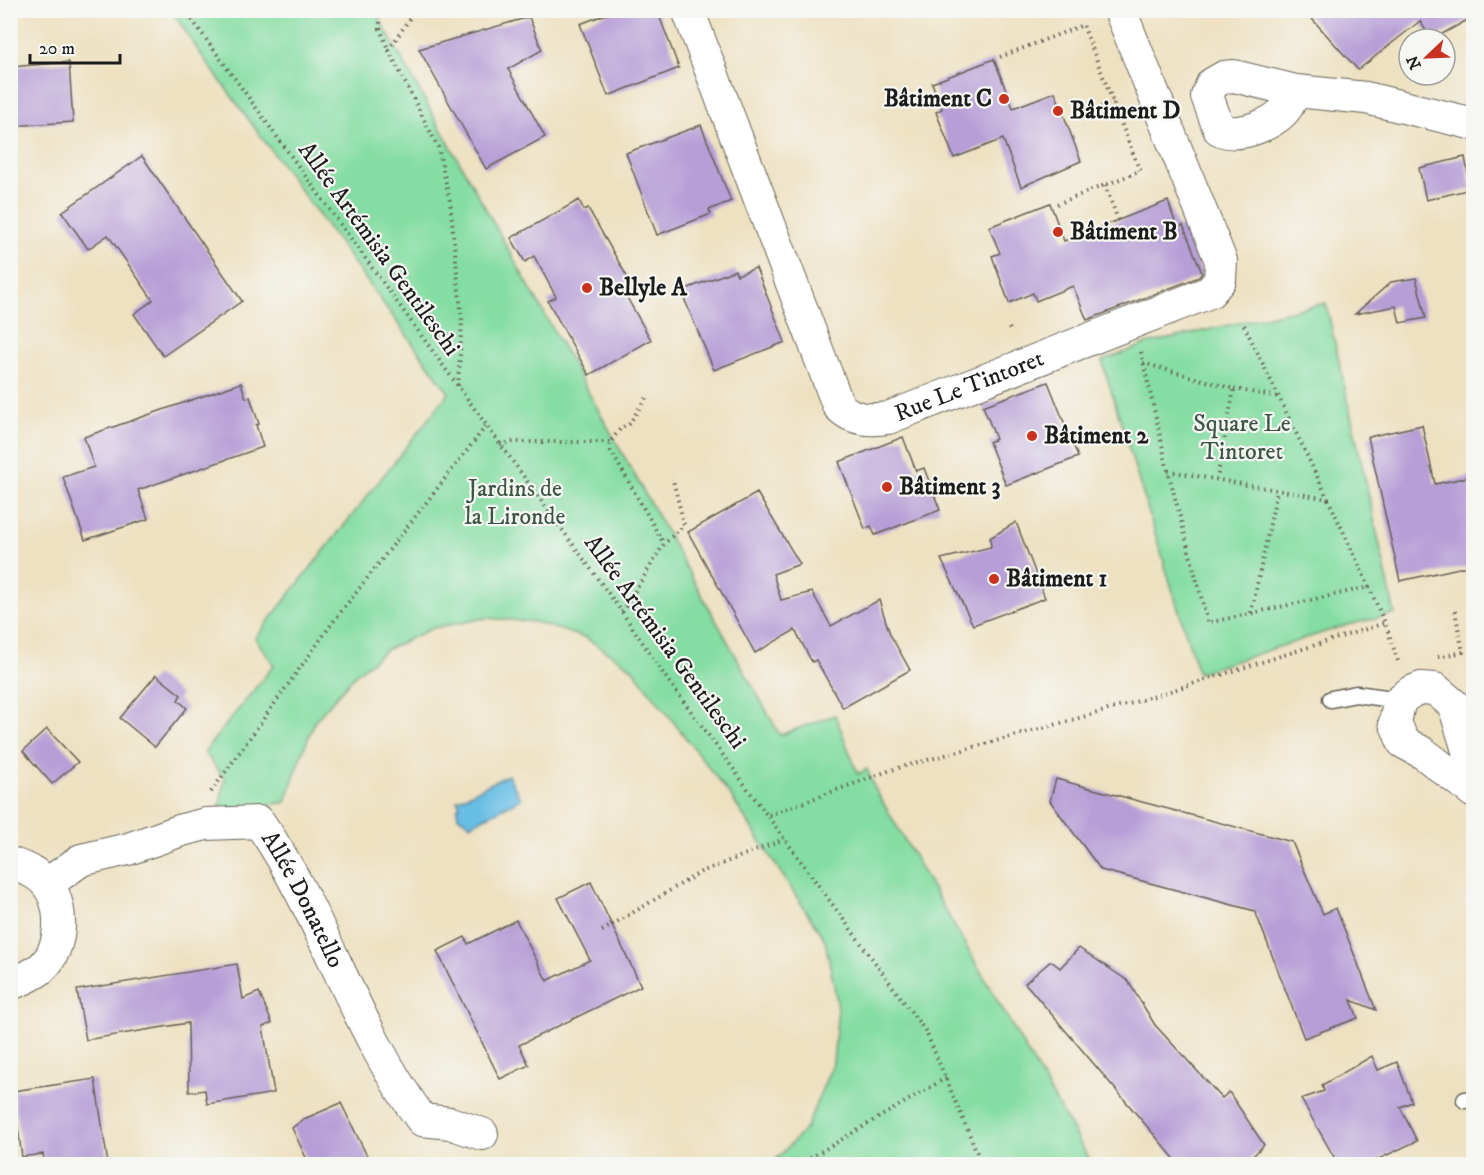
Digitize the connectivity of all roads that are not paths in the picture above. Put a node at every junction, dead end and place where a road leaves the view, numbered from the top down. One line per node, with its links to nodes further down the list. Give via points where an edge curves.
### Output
1 (688, 10): 2 (street, Rue Le Tintoret, via 838,405 871,421 888,418 1210,292 1220,280 1221,261)
2 (1120, 10)
3 (1296, 91): 4 (street, via 1366,98)
4 (1473, 124)
5 (1331, 699): 6 (lane, via 1356,694)
6 (1400, 700): 7 (street, via 1421,688 1435,689 1454,705); 8 (street, via 1395,722 1403,742)
7 (1473, 770)
8 (1473, 792)
9 (10, 863): 10 (street, via 32,871)
10 (47, 884): 11 (street, via 59,910 59,934 51,956 38,972); 12 (street, Allée Donatello, via 81,860 182,830 206,824 259,822 295,878 362,1020 422,1120 450,1123)
11 (10, 984)
12 (482, 1134)

